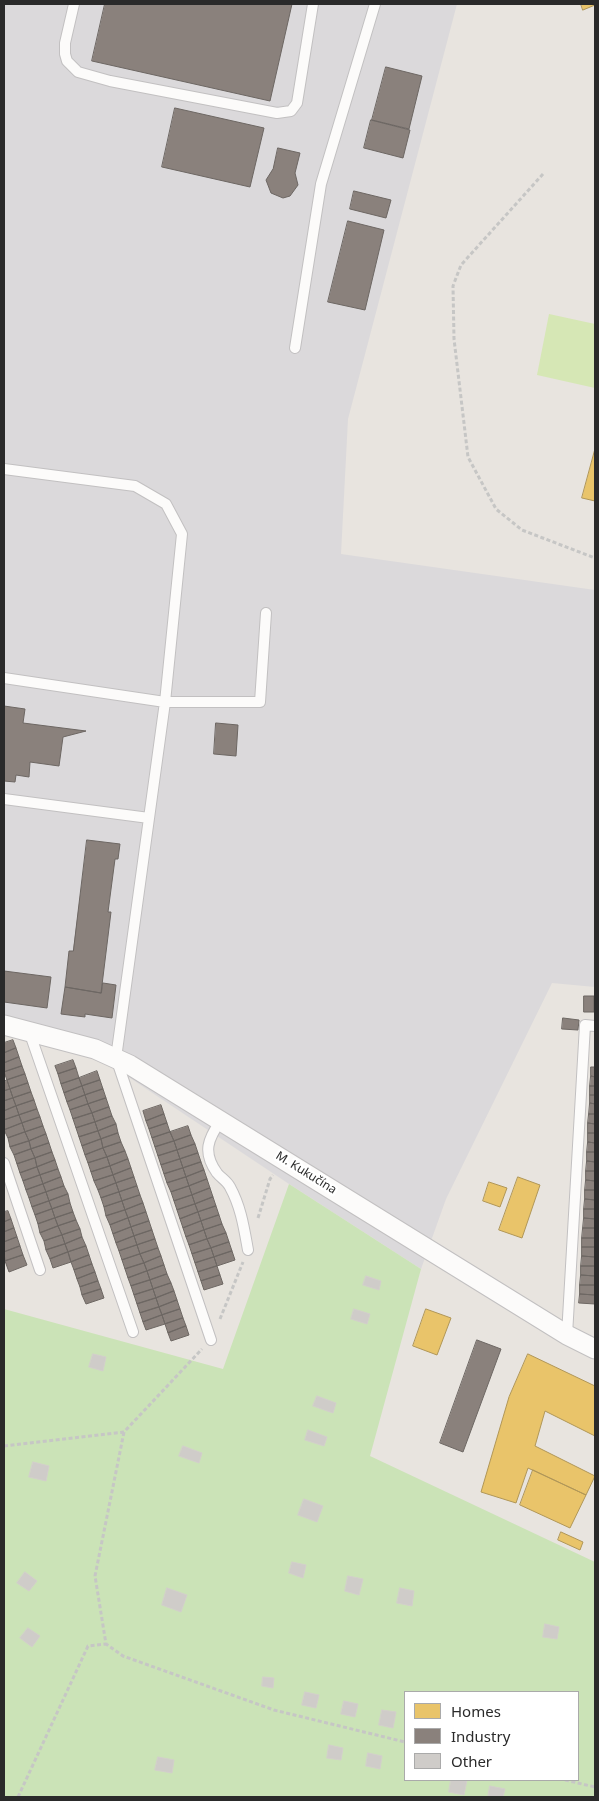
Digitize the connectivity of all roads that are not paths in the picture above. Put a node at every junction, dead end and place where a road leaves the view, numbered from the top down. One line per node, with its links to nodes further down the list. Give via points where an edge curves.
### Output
1 (74, 4): 2 (lane, via 65,54 78,72 277,113 290,111 297,103)
2 (314, 4)
3 (375, 4): 4 (lane, via 321,184)
4 (295, 348)
5 (4, 468): 8 (lane, via 134,486 166,504 182,534)
6 (266, 613): 8 (lane, via 260,702)
7 (4, 678): 8 (lane)
8 (166, 702): 10 (lane)
9 (4, 798): 10 (lane)
10 (150, 818): 14 (lane)
11 (4, 1025): 13 (street, M. Kukučína)
12 (595, 1026): 20 (lane, via 585,1025)
13 (29, 1031): 14 (street, M. Kukučína); 19 (lane)
14 (116, 1058): 15 (street, M. Kukučína); 21 (lane)
15 (221, 1120): 17 (lane, via 208,1139 209,1154 216,1172 229,1185 242,1217); 20 (street, M. Kukučína)
16 (4, 1163): 18 (lane)
17 (248, 1250)
18 (40, 1270)
19 (133, 1332)
20 (567, 1334): 22 (street, M. Kukučína)
21 (211, 1340)
22 (595, 1349)

